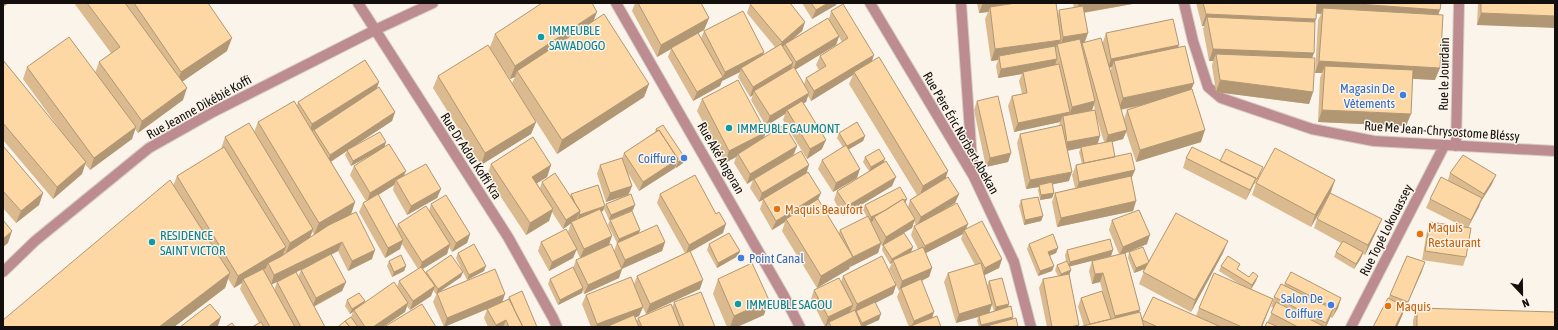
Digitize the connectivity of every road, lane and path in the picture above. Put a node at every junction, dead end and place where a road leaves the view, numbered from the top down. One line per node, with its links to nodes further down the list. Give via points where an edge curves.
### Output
1 (358, 3): 8 (street, Rue Dr Adou Koffi Kra)
2 (433, 3): 8 (street, Rue Jeanne Dikébié Koffi)
3 (616, 3): 15 (street, Rue Aké Angoran)
4 (870, 3): 12 (street, Rue Père Éric Norbert Abekan)
5 (961, 3): 12 (street)
6 (1184, 3): 9 (street, Rue Me Jean-Chrysostome Bléssy, via 1208,87 1221,98 1312,129 1374,141)
7 (1459, 3): 10 (street, Rue le Jourdain)
8 (375, 30): 13 (street, Rue Jeanne Dikébié Koffi, via 149,148 35,241); 14 (street, Rue Dr Adou Koffi Kra, via 508,237)
9 (1444, 146): 10 (street, Rue Me Jean-Chrysostome Bléssy); 17 (street, Rue Topé Lokouassey)
10 (1456, 146): 11 (street, Rue Me Jean-Chrysostome Bléssy)
11 (1555, 151)
12 (974, 177): 16 (street, Rue Père Éric Norbert Abekan, via 1014,262)
13 (3, 272)
14 (557, 327)
15 (800, 327)
16 (1031, 327)
17 (1351, 327)

